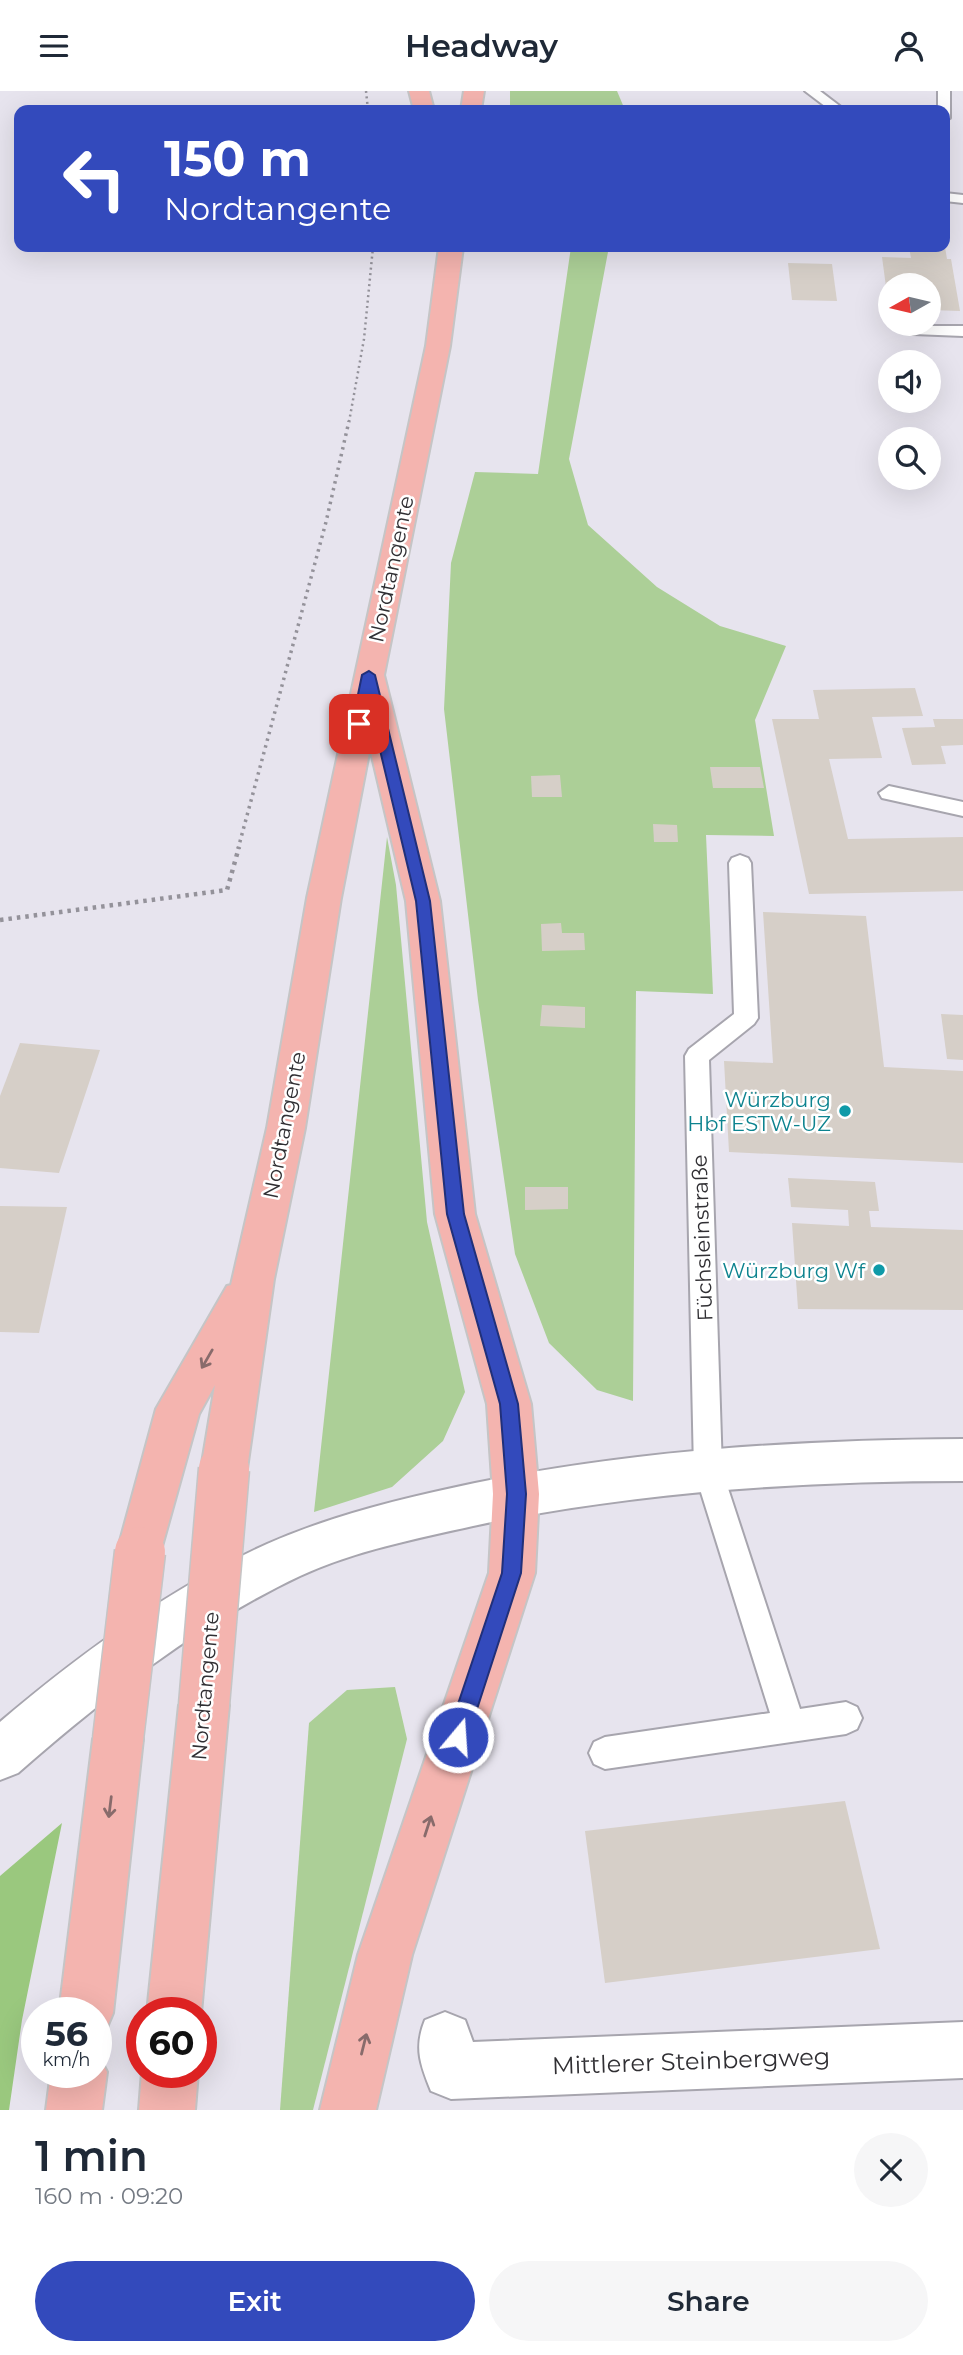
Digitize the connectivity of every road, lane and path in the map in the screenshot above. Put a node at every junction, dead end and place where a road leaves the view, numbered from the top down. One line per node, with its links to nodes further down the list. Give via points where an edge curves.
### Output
1 (811, 91): 2 (lane)
2 (831, 105)
3 (373, 252): 11 (path, via 370,303 351,415 227,890)
4 (451, 252): 7 (main road, Nordtangente, via 438,346)
5 (942, 331): 6 (lane)
6 (963, 331)
7 (369, 675): 12 (main road, Nordtangente, via 324,898 286,1128); 15 (main road, via 423,901 455,1214 509,1404)
8 (889, 793): 9 (lane)
9 (963, 809)
10 (740, 863): 14 (lane, Füchsleinstraße, via 746,1018 697,1056)
11 (0, 920)
12 (253, 1279): 20 (main road, one-way to 20, bridge, via 178,1409 140,1552); 21 (main road, Nordtangente, bridge, via 224,1469)
13 (963, 1460): 14 (street)
14 (708, 1470): 15 (street); 17 (lane, Füchsleinstraße)
15 (516, 1494): 19 (street, via 395,1522 284,1560 177,1620 65,1698); 28 (main road, one-way to 15, via 385,1955 512,1573)
16 (846, 1718): 17 (lane)
17 (790, 1726): 18 (lane)
18 (605, 1753)
19 (0, 1755)
20 (88, 1997)
21 (176, 1997)
22 (444, 2040): 23 (street, Mittlerer Steinbergweg, via 451,2071)
23 (963, 2050)
24 (77, 2088): 26 (main road)
25 (169, 2088): 27 (main road)
26 (74, 2110)
27 (167, 2110)
28 (348, 2110)

